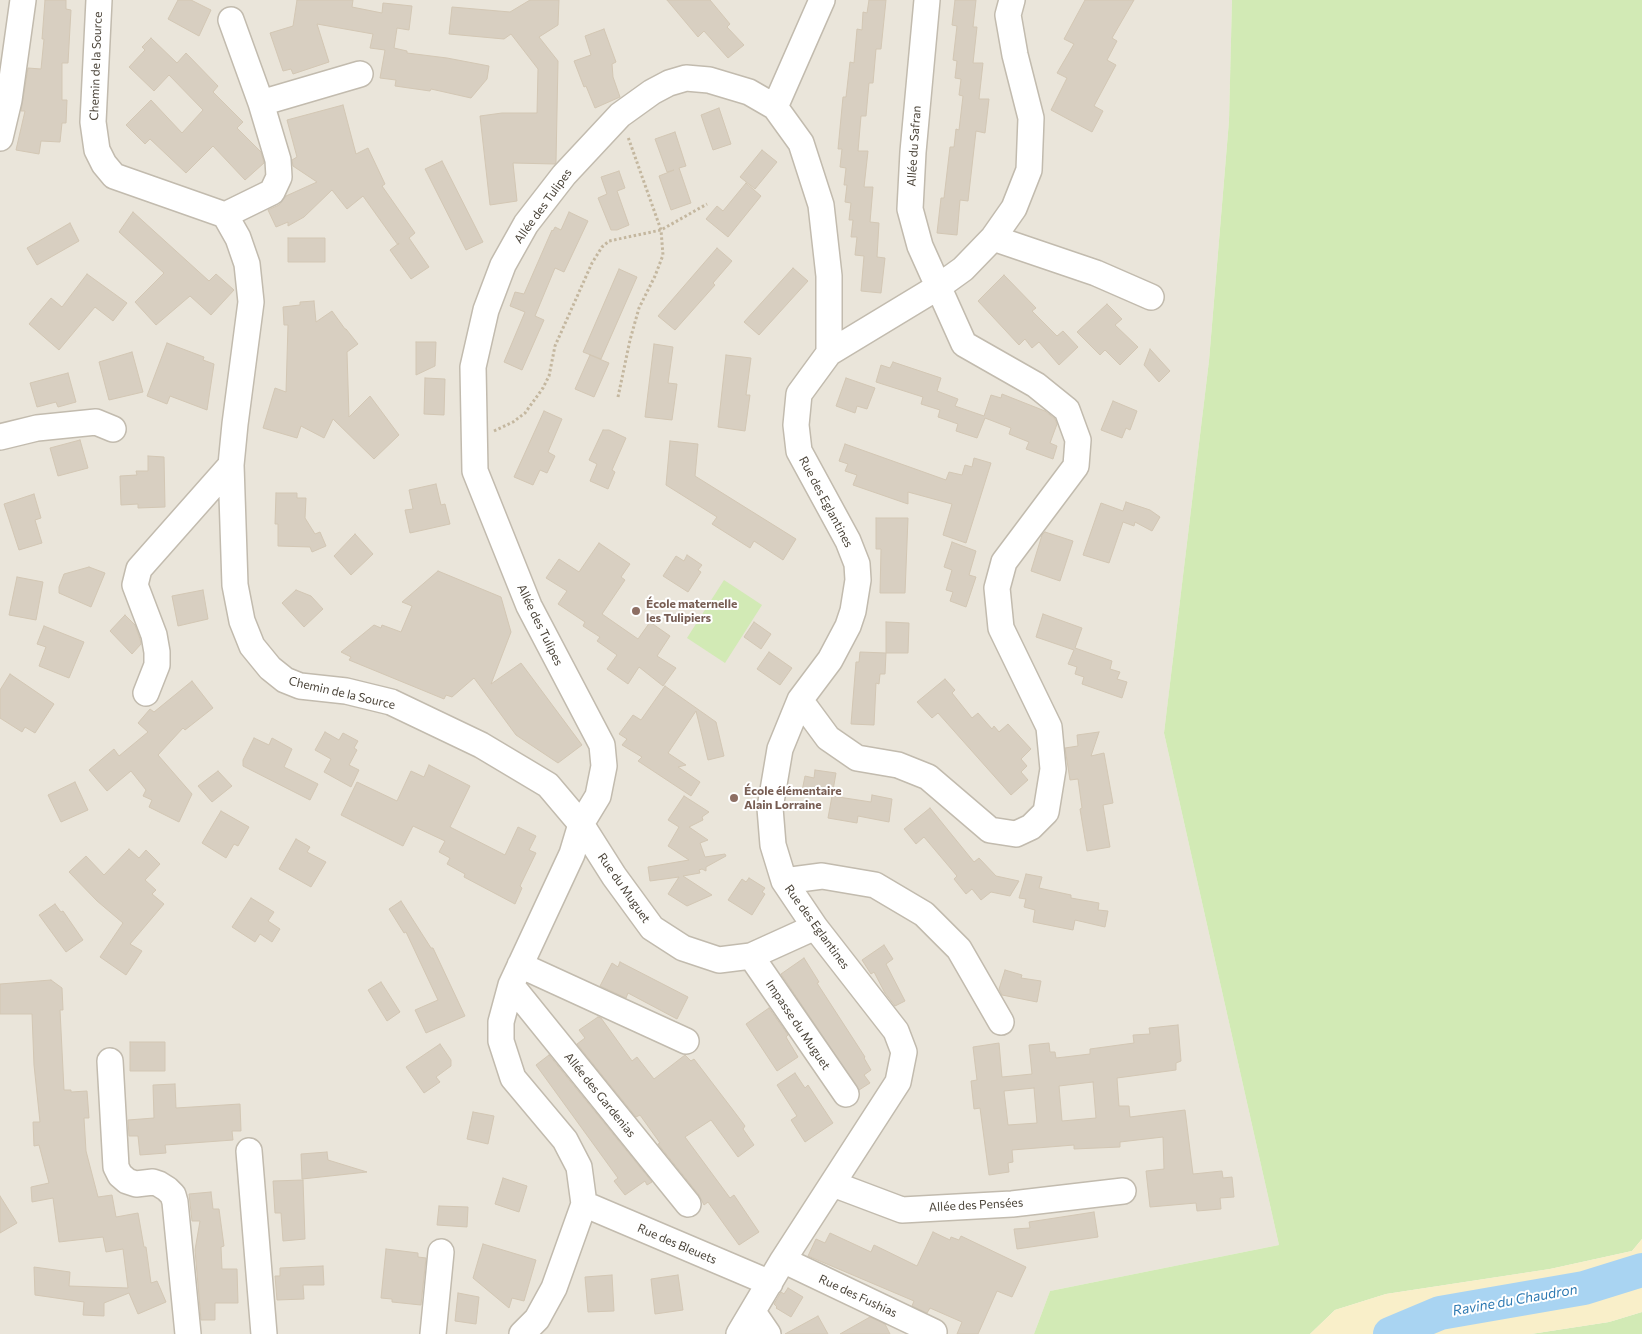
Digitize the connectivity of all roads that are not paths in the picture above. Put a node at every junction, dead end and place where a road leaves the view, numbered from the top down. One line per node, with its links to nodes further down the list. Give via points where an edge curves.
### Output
1 (23, 0): 10 (street, via 10,100)
2 (99, 0): 11 (street, Chemin de la Source, via 94,122 97,150 104,164 114,176)
3 (822, 0): 9 (street)
4 (927, 0): 13 (street, Allée du Safran, via 910,209 920,246)
5 (1012, 0): 12 (street, Rue des Eglantines, via 1008,15 1031,118 1029,170 1014,208)
6 (232, 20): 8 (street)
7 (360, 74): 8 (street)
8 (261, 103): 11 (street, via 278,160 279,177 272,192)
9 (775, 108): 15 (street, Allée des Tulipes, via 801,143 822,205 830,276); 21 (street, Allée des Tulipes, via 748,92 709,80 686,78 652,92 620,115 564,175 526,224 502,265 486,310 473,366 475,471 528,606 602,744 604,766 598,796)
10 (1, 132)
11 (225, 215): 18 (street, Chemin de la Source, via 247,264 251,302)
12 (993, 238): 13 (street, Rue des Eglantines, via 962,269); 14 (street, via 1096,273)
13 (938, 287): 15 (street, Rue des Eglantines); 20 (street, Allée du Safran, via 964,344 1036,386 1068,410 1078,440 1076,466 1004,562 997,588 1001,628 1049,727 1053,769 1046,812 1031,827 1016,834 990,830 928,777 898,765 857,758 828,738)
14 (1152, 297)
15 (829, 353): 20 (street, Rue des Eglantines, via 799,394 796,424 799,451 848,541 858,580 854,611 848,626 830,660)
16 (113, 429): 17 (street, via 96,422 37,428)
17 (0, 437)
18 (231, 465): 19 (street, via 139,569 135,585 157,652 157,665); 21 (street, Chemin de la Source, via 235,585 242,621 252,646 270,668 285,680 300,686 346,691 391,702 481,745 548,785)
19 (146, 693)
20 (800, 700): 22 (street, Rue des Eglantines, via 780,749 770,808 773,845)
21 (581, 824): 24 (street, Rue du Muguet, via 652,928 683,948 719,960); 25 (street, via 572,854)
22 (784, 881): 23 (street, Rue des Eglantines); 26 (street, via 822,876 875,885 924,914 960,949)
23 (815, 927): 24 (street, Rue du Muguet); 31 (street, Rue des Eglantines, via 896,1031 904,1052 898,1082)
24 (751, 956): 29 (street, Impasse du Muguet)
25 (516, 975): 27 (street); 33 (street, via 501,1022 504,1053 514,1078 565,1140 579,1167); 34 (street, Allée des Gardenias)
26 (1001, 1022)
27 (686, 1041)
28 (110, 1061): 40 (street, via 116,1167 127,1181 160,1184 173,1195)
29 (846, 1094)
30 (249, 1152): 41 (street)
31 (833, 1184): 32 (street, Allée des Pensées, via 902,1210 1012,1204); 36 (street, Rue des Eglantines)
32 (1123, 1191)
33 (584, 1204): 37 (street, Rue des Bleuets); 43 (street, via 554,1288 537,1319)
34 (688, 1204)
35 (441, 1252): 42 (street)
36 (783, 1260): 37 (street, Rue des Eglantines); 39 (street, Rue des Fushias)
37 (770, 1283): 38 (street, Rue des Eglantines)
38 (753, 1312): 44 (street, Rue des Eglantines); 45 (street)
39 (934, 1332)
40 (188, 1334)
41 (264, 1334)
42 (433, 1334)
43 (522, 1334)
44 (740, 1334)
45 (768, 1334)

